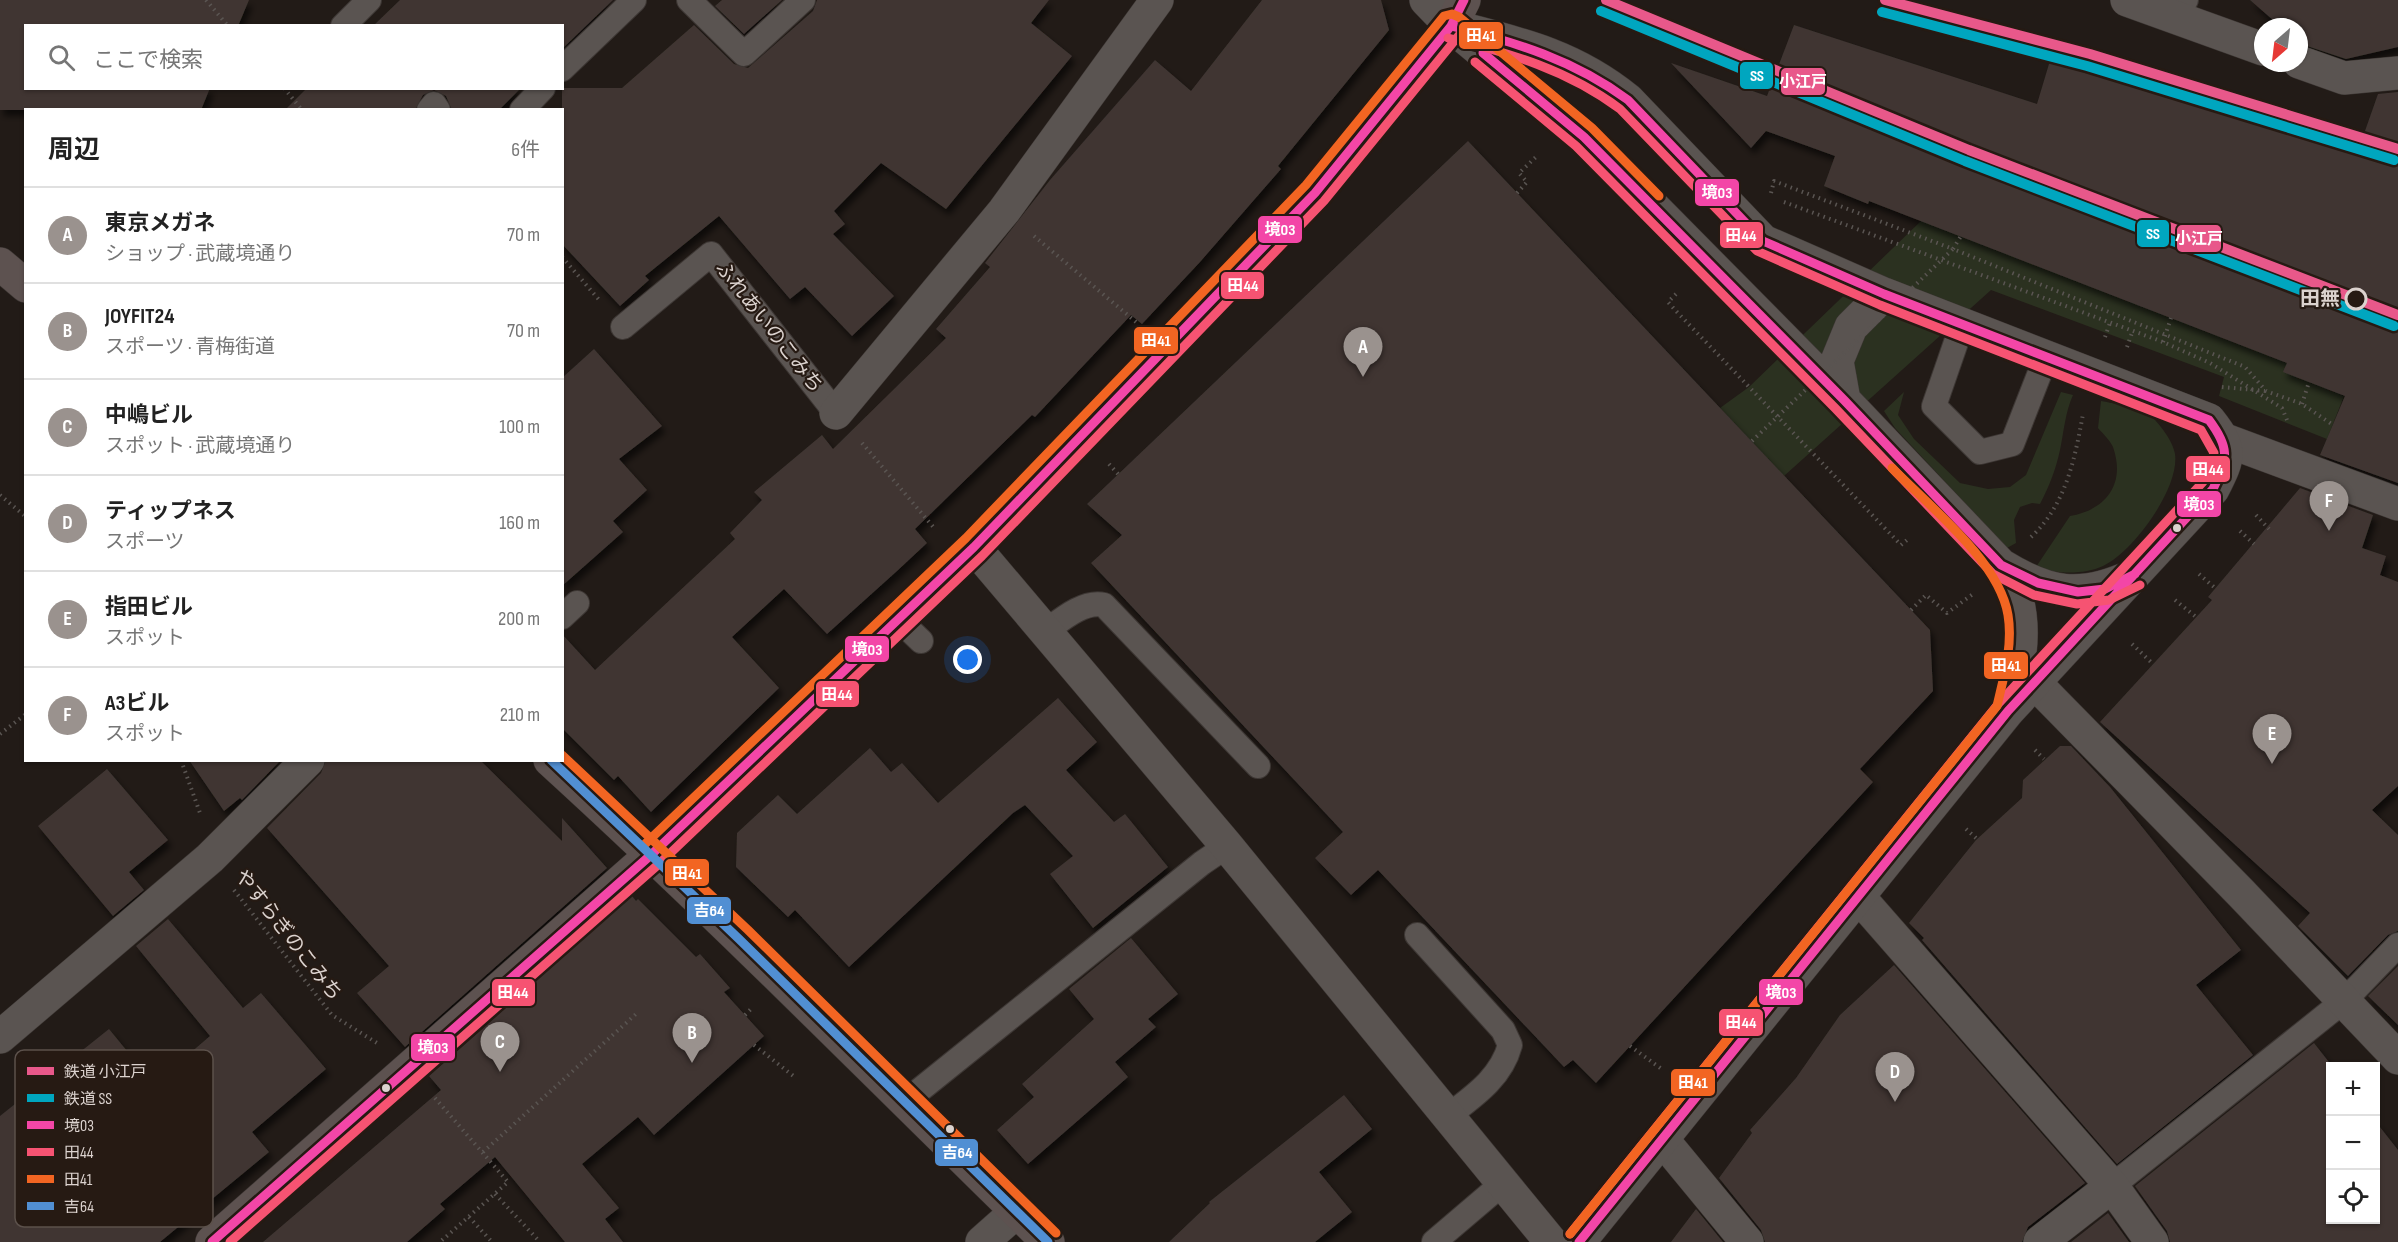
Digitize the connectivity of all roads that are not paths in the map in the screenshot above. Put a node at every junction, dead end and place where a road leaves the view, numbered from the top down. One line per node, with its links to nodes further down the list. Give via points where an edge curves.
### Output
1 (369, 0): 10 (lane)
2 (634, 0): 13 (lane)
3 (689, 0): 4 (lane, via 744,54)
4 (803, 0)
5 (1157, 0): 24 (street, via 1004,211)
6 (1426, 0): 9 (street)
7 (2127, 0): 8 (street)
8 (2179, 8): 11 (street)
9 (1458, 13): 19 (street, via 1591,73 1628,100 1763,241); 23 (street); 27 (main road, via 1315,193)
10 (345, 24)
11 (2254, 45)
12 (2308, 65): 14 (street, via 2344,78)
13 (564, 67)
14 (2398, 73)
15 (541, 90): 16 (lane)
16 (524, 108)
17 (0, 264): 18 (main road)
18 (24, 284)
19 (1884, 294): 20 (street); 23 (street, via 1851,327 1837,361)
20 (1962, 325): 22 (street); 22 (lane, via 1934,406 1980,452 2012,444)
21 (623, 327): 24 (lane, ふれあいのこみち, via 711,254)
22 (2046, 357): 25 (street, via 2209,420)
23 (1844, 400): 28 (street)
24 (836, 413)
25 (2225, 440): 26 (street); 29 (street, via 2226,464 2213,489)
26 (2398, 504)
27 (967, 553): 30 (street); 37 (main road, via 909,630)
28 (2001, 565): 29 (street, via 2027,581 2082,592 2104,589); 32 (street, via 2017,598 2021,632 2020,664)
29 (2135, 574): 31 (street)
30 (1046, 632): 35 (lane, via 1068,615 1095,602 1104,605); 36 (street)
31 (2036, 684): 32 (street); 41 (street)
32 (2008, 711): 38 (street)
33 (306, 762): 42 (street, via 210,858)
34 (552, 762): 37 (main road)
35 (1258, 766)
36 (1227, 846): 44 (lane); 45 (street)
37 (652, 854): 44 (main road); 50 (main road)
38 (1858, 896): 46 (street); 48 (street)
39 (1417, 935): 45 (lane, via 1503,1030 1510,1045 1505,1063 1481,1090)
40 (2398, 945): 41 (lane)
41 (2345, 1000): 43 (street); 48 (lane)
42 (0, 1037)
43 (2398, 1058)
44 (906, 1101): 49 (main road)
45 (1448, 1116): 47 (street)
46 (1662, 1139): 55 (street); 56 (street)
47 (1502, 1184): 53 (lane); 54 (street)
48 (2112, 1186): 57 (street); 58 (street)
49 (1017, 1211): 51 (street); 52 (main road)
50 (212, 1242)
51 (982, 1242)
52 (1048, 1242)
53 (1434, 1242)
54 (1551, 1242)
55 (1579, 1242)
56 (1747, 1242)
57 (2040, 1242)
58 (2152, 1242)

